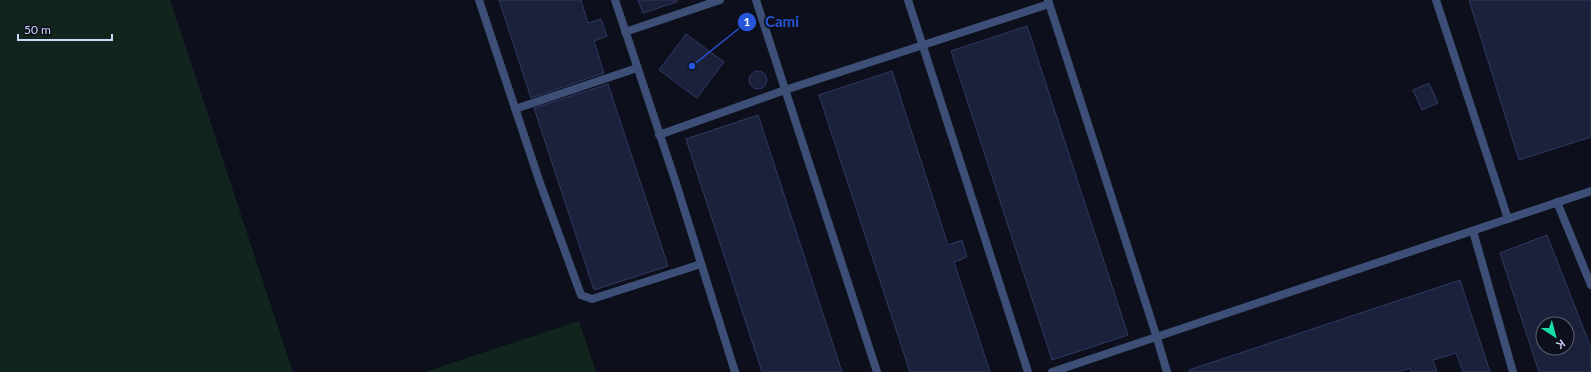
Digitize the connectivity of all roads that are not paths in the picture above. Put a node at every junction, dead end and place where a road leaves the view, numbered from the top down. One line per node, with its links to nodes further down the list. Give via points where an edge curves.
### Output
1 (479, 0): 12 (street)
2 (614, 0): 8 (street)
3 (720, 0): 8 (street)
4 (756, 0): 11 (street)
5 (908, 0): 9 (street)
6 (1436, 0): 16 (street)
7 (1048, 2): 9 (street); 20 (street)
8 (625, 32): 10 (street)
9 (922, 45): 11 (street); 23 (street)
10 (637, 68): 12 (street); 13 (street)
11 (785, 90): 13 (street); 22 (street)
12 (515, 109): 18 (street, via 581,295 592,299)
13 (659, 135): 18 (street)
14 (1591, 191): 15 (street)
15 (1557, 202): 16 (street); 19 (street)
16 (1508, 219): 17 (street)
17 (1473, 231): 20 (street); 26 (street)
18 (701, 264): 21 (street)
19 (1591, 285)
20 (1157, 338): 24 (street); 25 (street)
21 (735, 372)
22 (877, 372)
23 (1028, 372)
24 (1052, 372)
25 (1167, 372)
26 (1513, 372)

